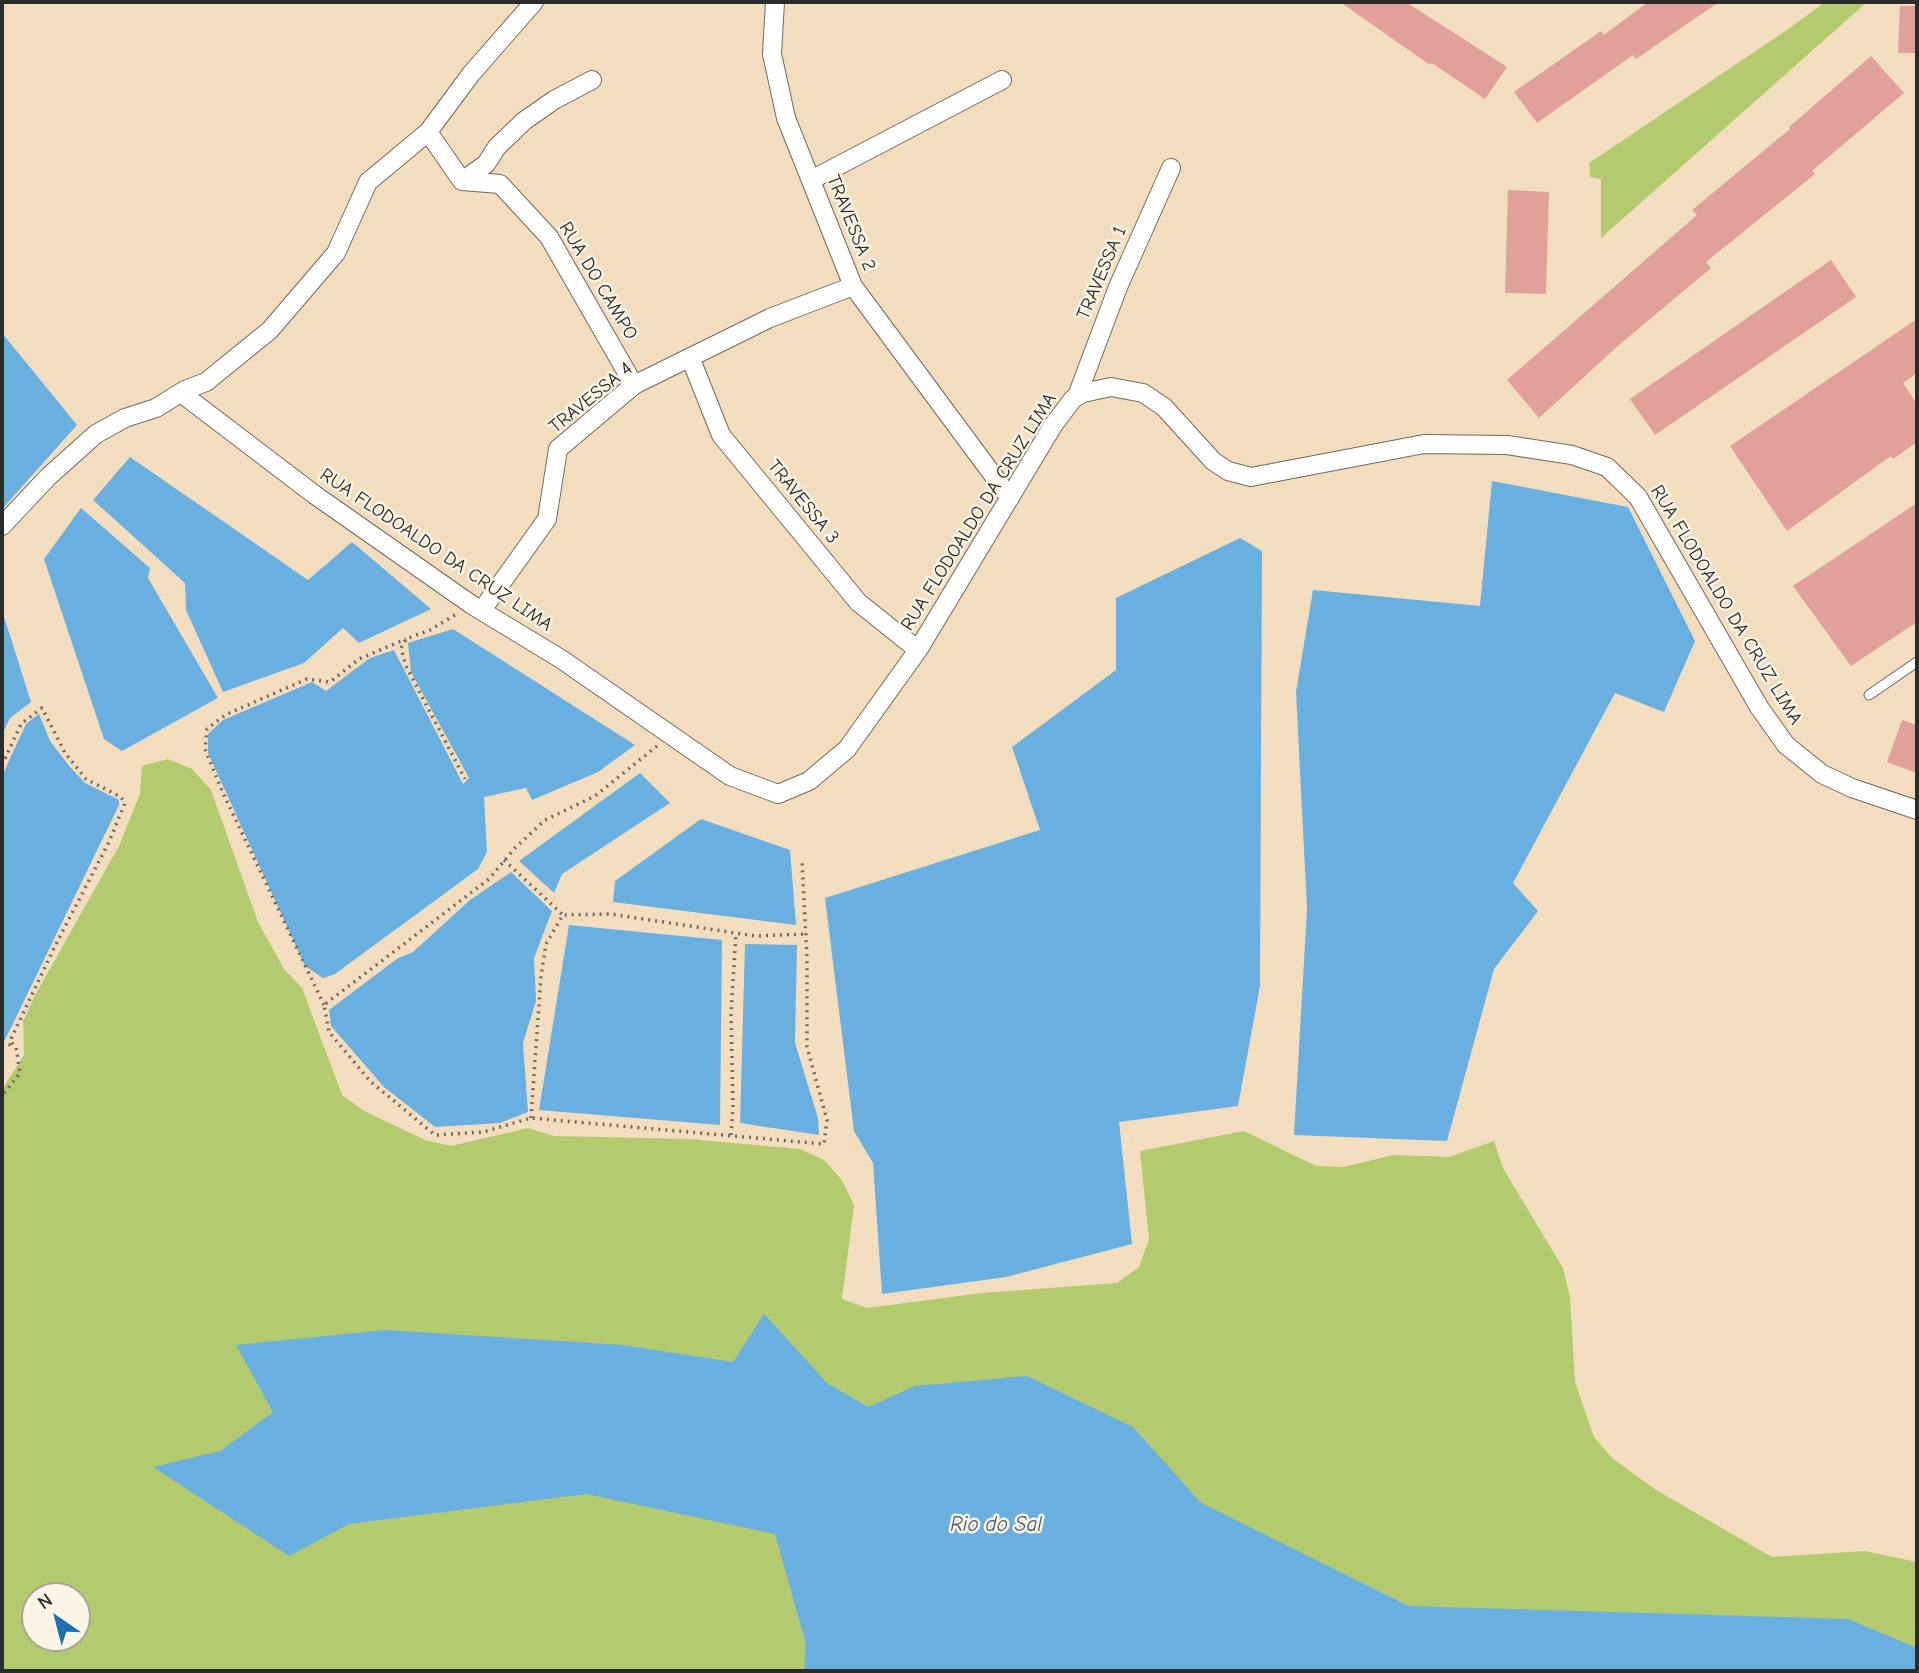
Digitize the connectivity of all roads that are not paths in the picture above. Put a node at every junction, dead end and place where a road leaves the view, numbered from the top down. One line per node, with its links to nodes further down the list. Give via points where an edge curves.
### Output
1 (534, 2): 5 (street, via 471,74)
2 (775, 2): 7 (street, TRAVESSA 2, via 772,54 780,94)
3 (592, 80): 8 (street, via 524,121 486,164)
4 (1002, 80): 7 (street)
5 (429, 132): 8 (street); 12 (street, via 368,182 336,253 270,330 206,382)
6 (1171, 168): 13 (street, TRAVESSA 1, via 1118,287)
7 (811, 180): 9 (street, TRAVESSA 2)
8 (462, 181): 11 (street, RUA DO CAMPO, via 500,184 550,236)
9 (853, 286): 10 (street, TRAVESSA 4, via 770,318); 14 (street, TRAVESSA 2)
10 (690, 357): 11 (street, TRAVESSA 4); 17 (street, TRAVESSA 3, via 721,435 858,602)
11 (634, 385): 16 (street, TRAVESSA 4, via 558,449 547,520)
12 (181, 393): 15 (street, via 96,433); 16 (street, RUA FLODOALDO DA CRUZ LIMA, via 315,495)
13 (1077, 396): 14 (street, RUA FLODOALDO DA CRUZ LIMA, via 1054,424); 20 (street, RUA FLODOALDO DA CRUZ LIMA, via 1111,387 1143,393 1164,407 1213,461 1241,475 1276,474 1424,444 1507,445 1572,455 1607,467 1647,510 1759,707 1786,745 1837,781)
14 (1010, 498): 17 (street, RUA FLODOALDO DA CRUZ LIMA)
15 (2, 526)
16 (477, 608): 17 (street, RUA FLODOALDO DA CRUZ LIMA, via 744,783 778,794 828,768 847,749)
17 (918, 650)
18 (1917, 662): 19 (lane)
19 (1869, 695)
20 (1917, 810)

